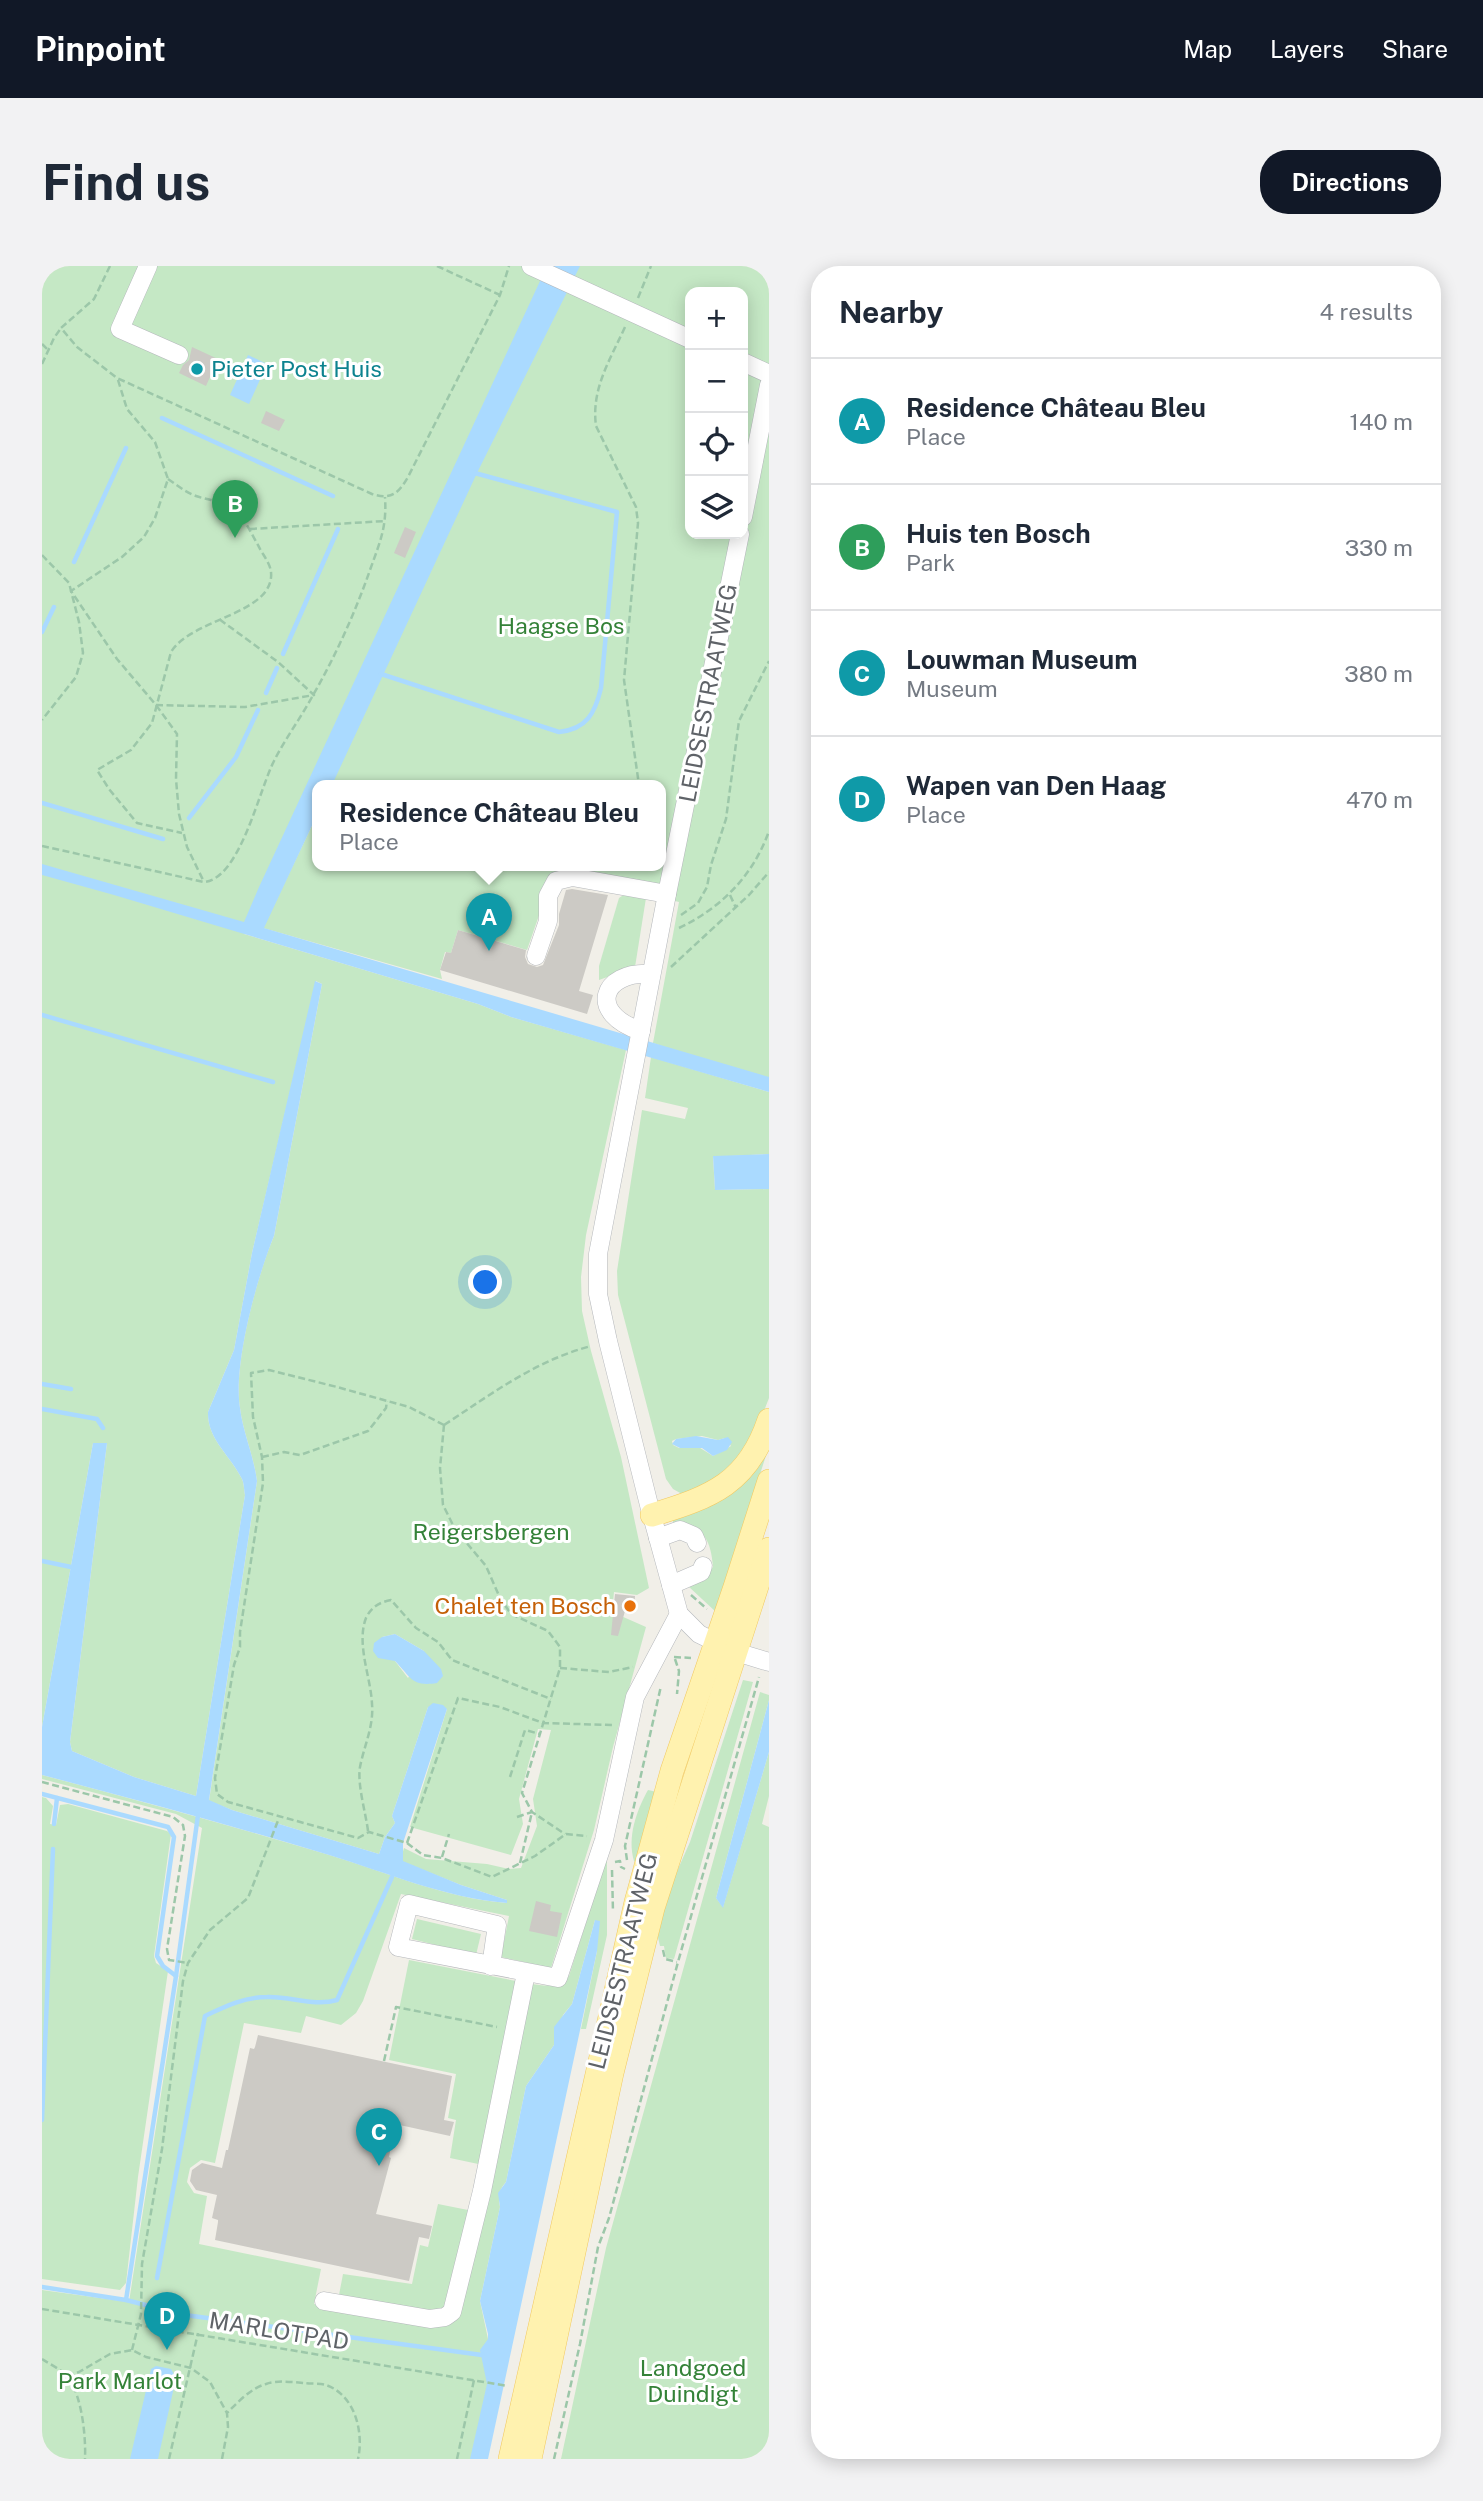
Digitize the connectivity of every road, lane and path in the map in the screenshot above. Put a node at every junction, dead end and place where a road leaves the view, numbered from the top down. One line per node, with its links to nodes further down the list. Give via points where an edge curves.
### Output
1 (110, 266): 9 (path, via 94,299)
2 (148, 266): 13 (street, via 120,329)
3 (437, 266): 7 (path)
4 (509, 266): 7 (path)
5 (651, 266): 8 (path)
6 (538, 269): 8 (street)
7 (499, 295): 21 (path, via 408,477)
8 (632, 312): 10 (street); 32 (path, via 604,370 595,417 636,507 638,523 624,680)
9 (61, 328): 12 (path); 17 (path, via 77,347)
10 (685, 337)
11 (42, 344): 12 (path)
12 (48, 350): 14 (path)
13 (179, 355)
14 (42, 364)
15 (748, 364): 16 (street)
16 (769, 374)
17 (117, 378): 19 (path, via 127,409 157,446); 21 (path)
18 (769, 385): 20 (street)
19 (168, 479): 23 (path, via 191,494 232,508); 26 (path, via 144,537)
20 (748, 492)
21 (385, 498): 22 (path)
22 (386, 521): 23 (path); 29 (path, via 361,597)
23 (249, 529): 27 (path, via 270,568 269,585 253,604)
24 (739, 539): 38 (street, LEIDSESTRAATWEG)
25 (42, 555): 26 (path, via 65,577)
26 (71, 591): 30 (path, via 117,659); 31 (path, via 82,662)
27 (218, 619): 29 (path, via 278,662); 30 (path, via 175,646)
28 (769, 661): 41 (path, via 739,721 726,819 704,895)
29 (314, 695): 30 (path, via 248,706); 37 (path, via 275,758 228,866 220,877)
30 (156, 705): 33 (path, via 177,734 176,785); 33 (path, via 152,723 136,746 97,772 137,823)
31 (42, 720)
32 (638, 780)
33 (184, 834): 37 (path)
34 (769, 834): 39 (path, via 746,877)
35 (42, 846): 37 (path)
36 (769, 872): 40 (path)
37 (204, 882)
38 (667, 894): 41 (street, LEIDSESTRAATWEG); 42 (street, via 572,877 556,881 548,896 548,921)
39 (729, 894): 40 (path); 41 (path, via 706,915)
40 (736, 908): 43 (path, via 674,966)
41 (660, 933): 43 (street, LEIDSESTRAATWEG)
42 (536, 956)
43 (651, 974): 44 (street, LEIDSESTRAATWEG); 44 (street, via 619,980 607,999 612,1016)
44 (640, 1031): 45 (street, LEIDSESTRAATWEG, via 598,1254 598,1294)
45 (608, 1341): 48 (path, via 536,1365); 51 (street, LEIDSESTRAATWEG)
46 (387, 1401): 48 (path); 49 (path, via 368,1430 300,1455 284,1452); 49 (path, via 269,1370 251,1373 253,1417)
47 (769, 1420): 51 (main road, via 756,1454 736,1477 704,1498)
48 (444, 1424): 61 (path, via 443,1505 455,1529 486,1566 511,1614 548,1631 560,1647)
49 (262, 1457): 71 (path, via 263,1483 240,1647 215,1779 217,1794 228,1802)
50 (769, 1481): 58 (main road)
51 (652, 1515): 52 (street, LEIDSESTRAATWEG)
52 (658, 1538): 53 (street, via 680,1530 694,1536); 56 (street, LEIDSESTRAATWEG)
53 (697, 1543)
54 (769, 1549): 58 (main road)
55 (703, 1566): 56 (street, via 701,1572)
56 (671, 1585): 57 (street, LEIDSESTRAATWEG)
57 (679, 1614): 58 (street, via 699,1634); 65 (street, via 635,1697)
58 (726, 1647): 59 (street); 107 (main road, LEIDSESTRAATWEG, via 672,1771 636,1902); 108 (main road, LEIDSESTRAATWEG, via 612,2073)
59 (766, 1661): 83 (path)
60 (639, 1666): 61 (path, via 609,1672)
61 (560, 1668): 62 (path)
62 (551, 1699): 64 (path); 72 (path, via 452,1660 391,1600 372,1609 365,1620 364,1639 373,1706 359,1770)
63 (657, 1700): 81 (path, LEIDSESTRAATWEG, via 625,1846)
64 (543, 1723): 65 (path); 66 (path); 76 (path, via 458,1698)
65 (629, 1726): 75 (street)
66 (540, 1734): 67 (path, via 525,1730); 69 (path, via 522,1793)
67 (510, 1777)
68 (42, 1782): 84 (path, via 173,1817 183,1825 167,1949 169,1960)
69 (533, 1812): 70 (path); 74 (path); 78 (path)
70 (517, 1817)
71 (278, 1819): 72 (path, via 358,1838); 84 (path, via 248,1898 209,1930)
72 (369, 1832): 76 (path)
73 (449, 1833): 77 (path)
74 (565, 1834): 75 (path); 78 (path)
75 (604, 1840): 86 (street, via 558,1978)
76 (405, 1843): 77 (path, via 424,1855)
77 (442, 1858): 78 (path, via 492,1877)
78 (520, 1863)
79 (612, 1863): 80 (path, via 620,1861)
80 (621, 1867)
81 (630, 1870)
82 (663, 1949): 83 (path, via 664,1959)
83 (678, 1962): 109 (path, via 598,2247)
84 (188, 1963): 91 (path, via 142,2264)
85 (491, 1966): 85 (street, via 497,1925 409,1904 398,1947); 86 (street)
86 (526, 1973): 87 (street)
87 (513, 2031): 88 (path, via 396,2007); 89 (street, via 482,2191 452,2312 430,2319)
88 (384, 2061)
89 (324, 2301)
90 (42, 2309): 91 (path, MARLOTPAD)
91 (138, 2324): 92 (path, MARLOTPAD); 93 (path)
92 (198, 2333): 95 (path); 98 (path, MARLOTPAD)
93 (132, 2350): 95 (path); 96 (path, via 110,2354)
94 (42, 2359): 97 (path)
95 (191, 2368): 101 (path, via 210,2382); 103 (path)
96 (79, 2372): 97 (path); 100 (path)
97 (67, 2376): 100 (path)
98 (474, 2380): 99 (path, MARLOTPAD); 106 (path)
99 (509, 2386)
100 (76, 2391): 102 (path)
101 (227, 2413): 104 (path); 105 (path, via 267,2383 327,2385 346,2398 355,2415 360,2434)
102 (85, 2459)
103 (169, 2459)
104 (222, 2459)
105 (358, 2459)
106 (457, 2459)
107 (510, 2459)
108 (530, 2459)
109 (554, 2459)

